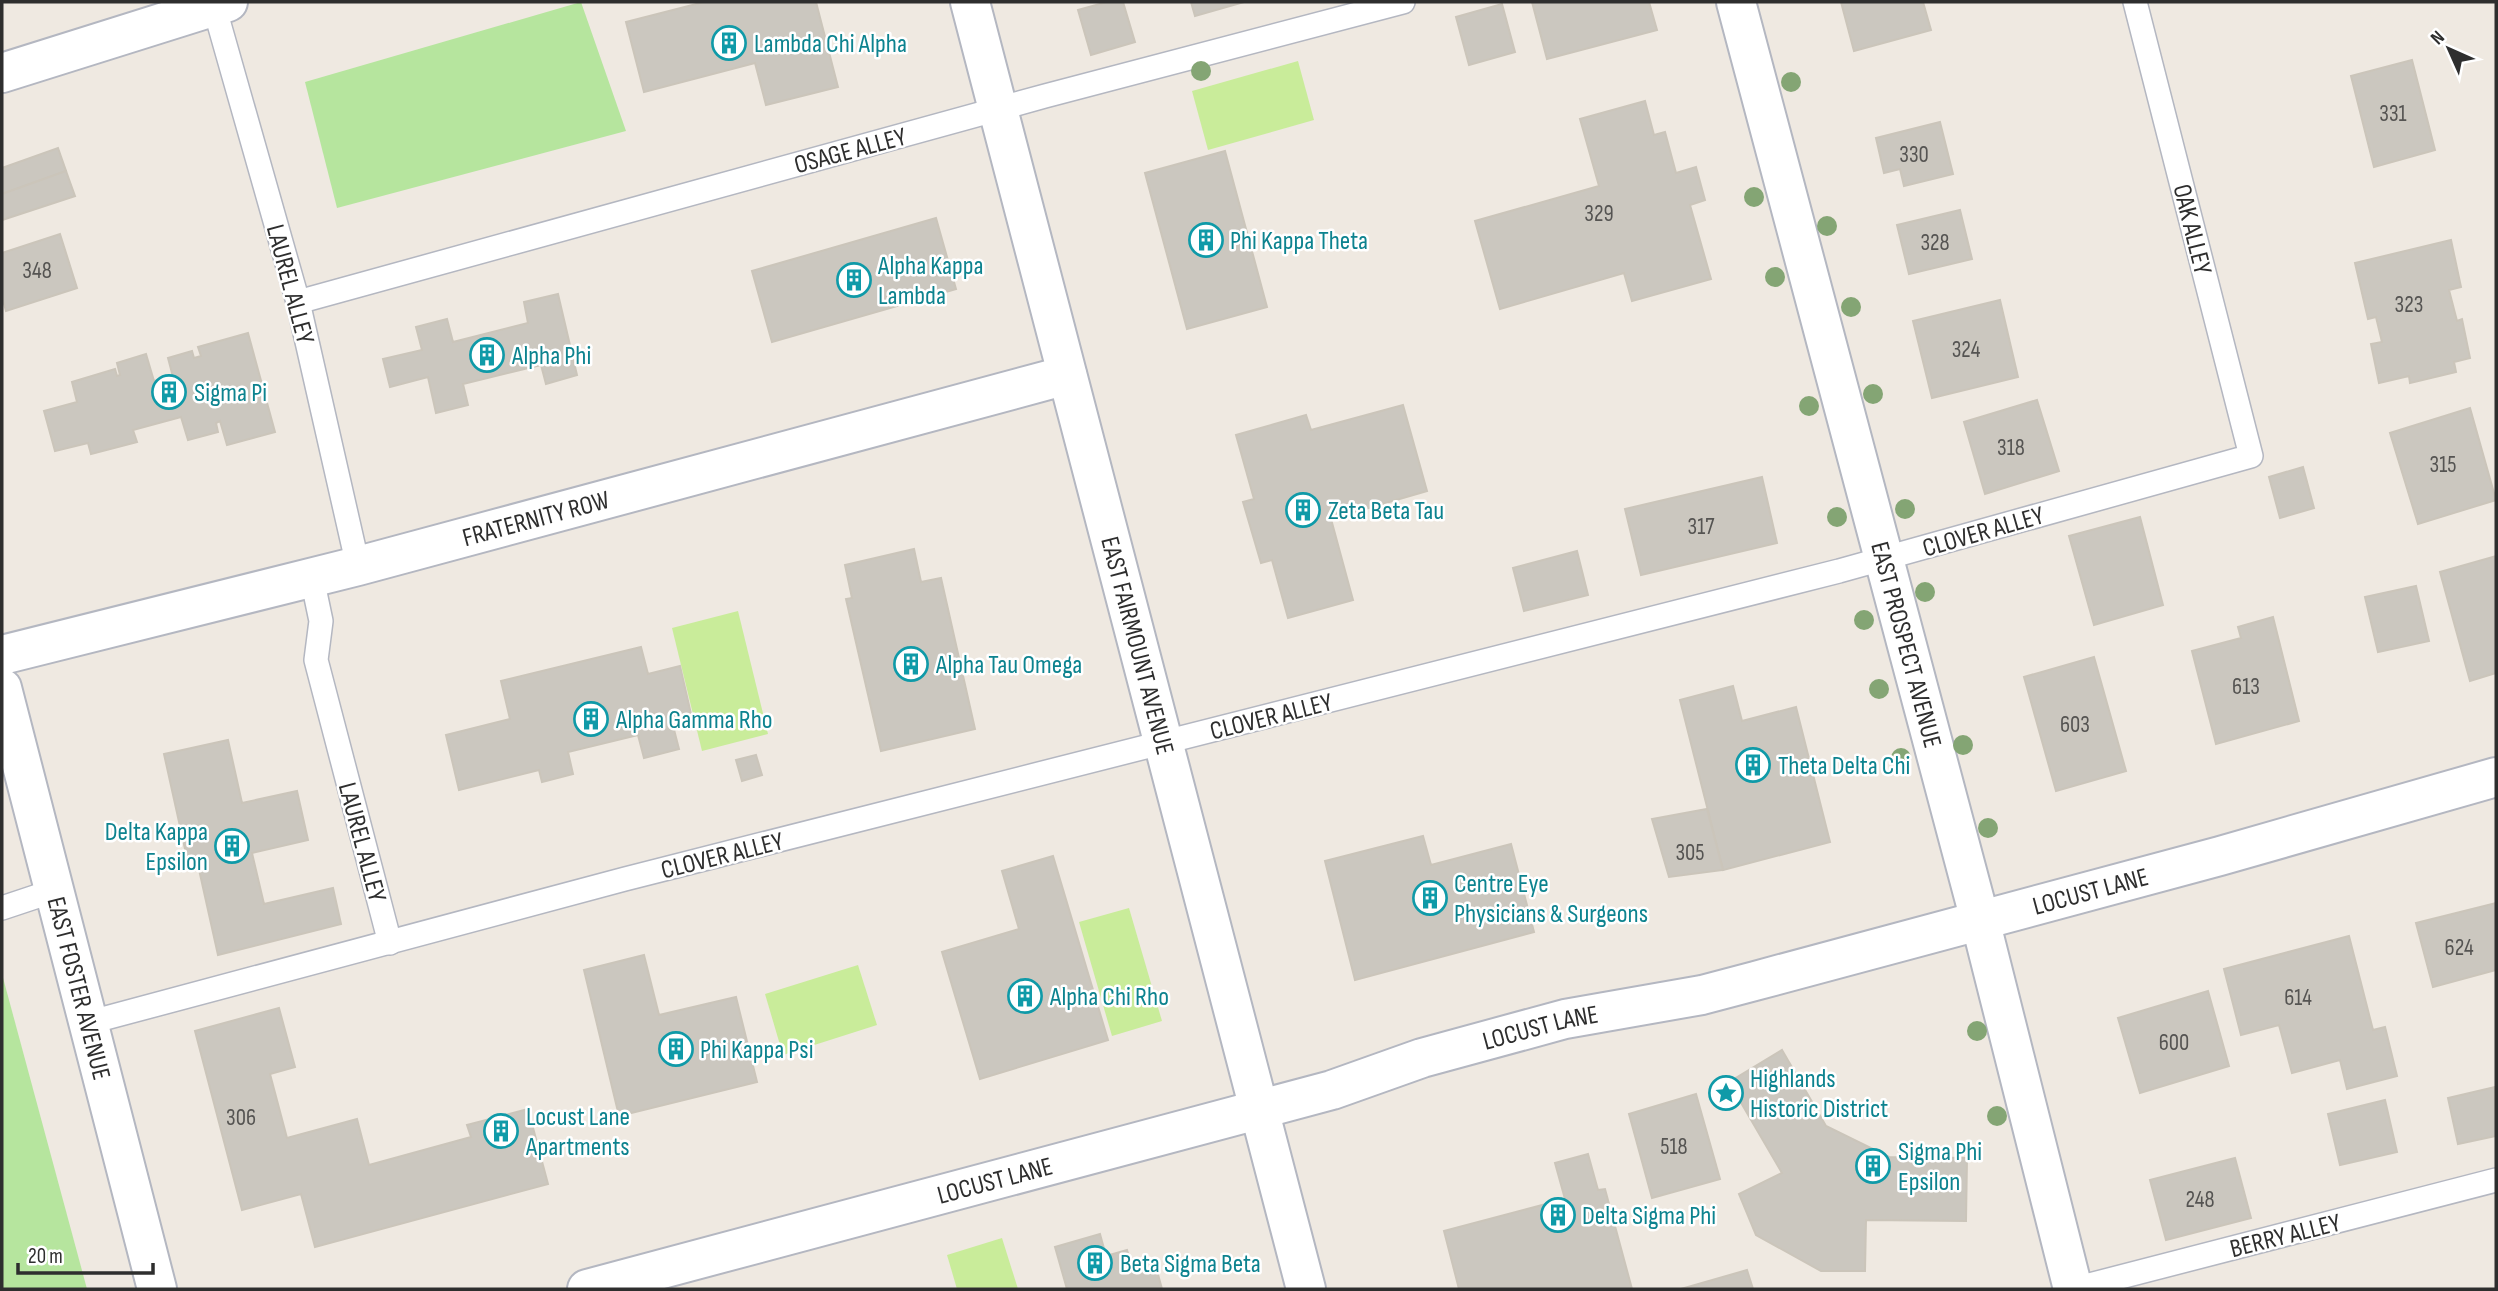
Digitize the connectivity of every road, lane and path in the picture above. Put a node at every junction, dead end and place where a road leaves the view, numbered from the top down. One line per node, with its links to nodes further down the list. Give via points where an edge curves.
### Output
1 (970, 2): 7 (street, EAST FAIRMOUNT AVENUE)
2 (1403, 2): 7 (lane, OSAGE ALLEY)
3 (1736, 2): 11 (street, EAST PROSPECT AVENUE)
4 (2135, 2): 10 (lane, OAK ALLEY)
5 (221, 4): 6 (street); 8 (lane, LAUREL ALLEY)
6 (2, 73)
7 (998, 108): 8 (lane, OSAGE ALLEY); 9 (street, EAST FAIRMOUNT AVENUE)
8 (298, 302): 12 (lane, LAUREL ALLEY)
9 (1067, 375): 12 (street, FRATERNITY ROW); 16 (street, EAST FAIRMOUNT AVENUE)
10 (2251, 456): 11 (lane, CLOVER ALLEY)
11 (1884, 558): 16 (lane, CLOVER ALLEY); 20 (street, EAST PROSPECT AVENUE)
12 (358, 566): 13 (street, FRATERNITY ROW)
13 (312, 578): 14 (street, FRATERNITY ROW); 21 (lane, LAUREL ALLEY, via 321,621 316,660)
14 (2, 655)
15 (2, 688): 18 (street, EAST FOSTER AVENUE)
16 (1163, 743): 21 (lane, CLOVER ALLEY); 23 (street, EAST FAIRMOUNT AVENUE)
17 (2496, 777): 20 (street, LOCUST LANE)
18 (54, 891): 19 (lane); 22 (street, EAST FOSTER AVENUE)
19 (2, 908)
20 (1980, 920): 23 (street, LOCUST LANE, via 1702,995 1565,1020); 28 (street, EAST PROSPECT AVENUE)
21 (390, 943): 22 (lane, CLOVER ALLEY)
22 (87, 1023): 25 (street, EAST FOSTER AVENUE)
23 (1259, 1109): 26 (street, LOCUST LANE); 27 (street, EAST FAIRMOUNT AVENUE)
24 (2496, 1180): 28 (lane, BERRY ALLEY)
25 (157, 1289)
26 (587, 1289)
27 (1306, 1289)
28 (2074, 1289)

